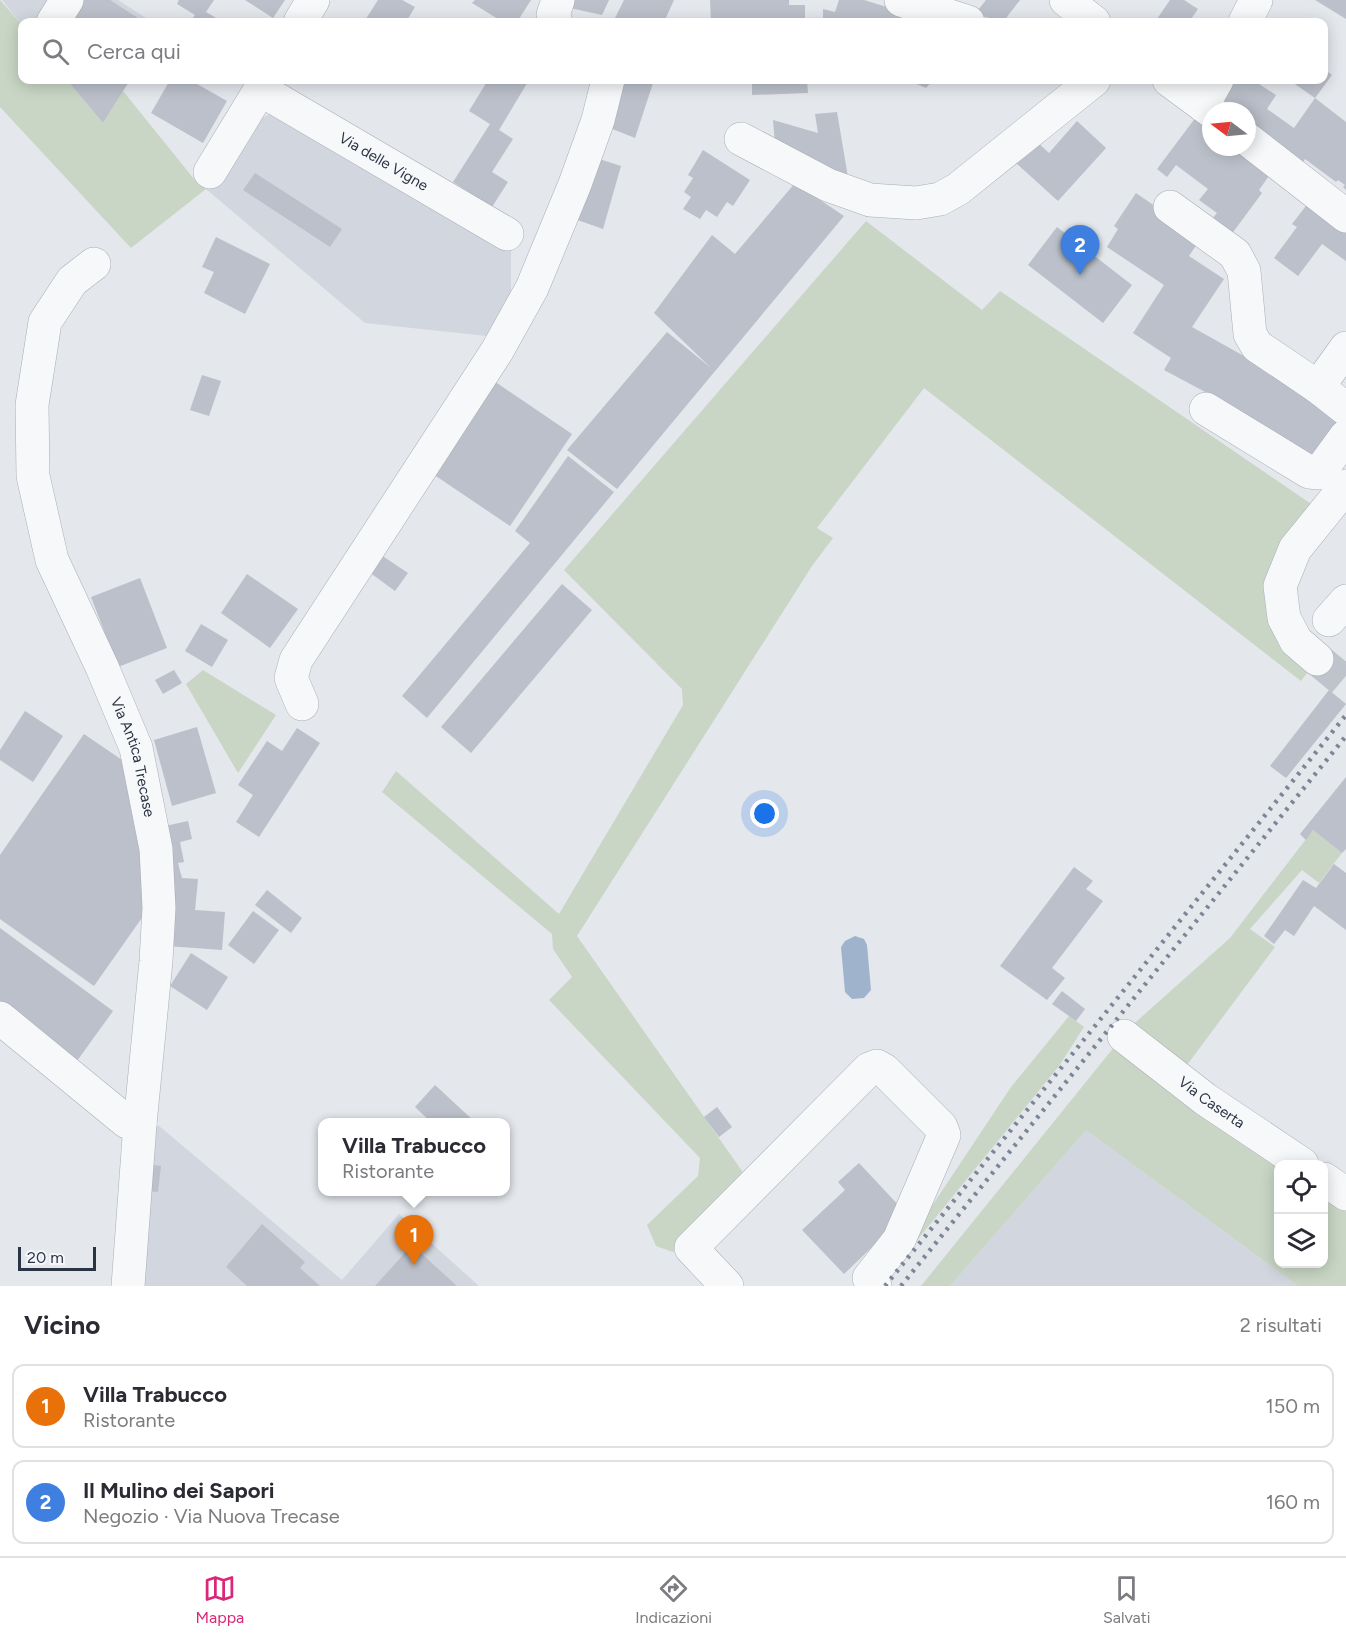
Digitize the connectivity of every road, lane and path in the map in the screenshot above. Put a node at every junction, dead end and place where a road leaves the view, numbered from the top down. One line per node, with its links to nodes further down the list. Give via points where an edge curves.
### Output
1 (67, 0): 7 (street)
2 (313, 0): 8 (street)
3 (558, 0): 9 (street)
4 (901, 0): 10 (street)
5 (1066, 0): 11 (street)
6 (1256, 0): 12 (street)
7 (56, 18)
8 (302, 18)
9 (554, 18)
10 (956, 18)
11 (1089, 18)
12 (1247, 18)
13 (607, 84): 32 (street, via 575,184 532,288 497,351 296,660 291,678)
14 (1089, 84): 18 (street, via 958,189 940,199 916,203 870,200 828,185)
15 (1178, 84): 17 (street)
16 (264, 85): 20 (street, Via delle Vigne); 23 (street, Via delle Vigne)
17 (1210, 99)
18 (741, 139)
19 (1256, 146): 22 (street)
20 (210, 172)
21 (1170, 207): 26 (street, via 1235,254 1244,271 1250,334 1257,346)
22 (1346, 216)
23 (507, 234)
24 (94, 264): 35 (street, Via Antica Trecase, via 72,281 45,322 32,405 33,476 52,560 136,748 156,849 156,961)
25 (1346, 348): 26 (street)
26 (1318, 387): 28 (street)
27 (1206, 409): 29 (street, via 1309,472 1319,473)
28 (1346, 409)
29 (1346, 436)
30 (1346, 486): 31 (street, via 1295,549 1280,586 1284,618 1296,641)
31 (1317, 659)
32 (302, 704)
33 (0, 1018): 35 (street, via 127,1122)
34 (1124, 1036): 36 (street, Via Caserta, via 1205,1099)
35 (140, 1124): 40 (street, Via Antica Trecase)
36 (1296, 1160)
37 (1328, 1182): 38 (street)
38 (1346, 1194)
39 (868, 1283): 41 (street, via 899,1240 944,1135 941,1127 877,1066 869,1069 690,1248)
40 (128, 1286)
41 (727, 1286)

